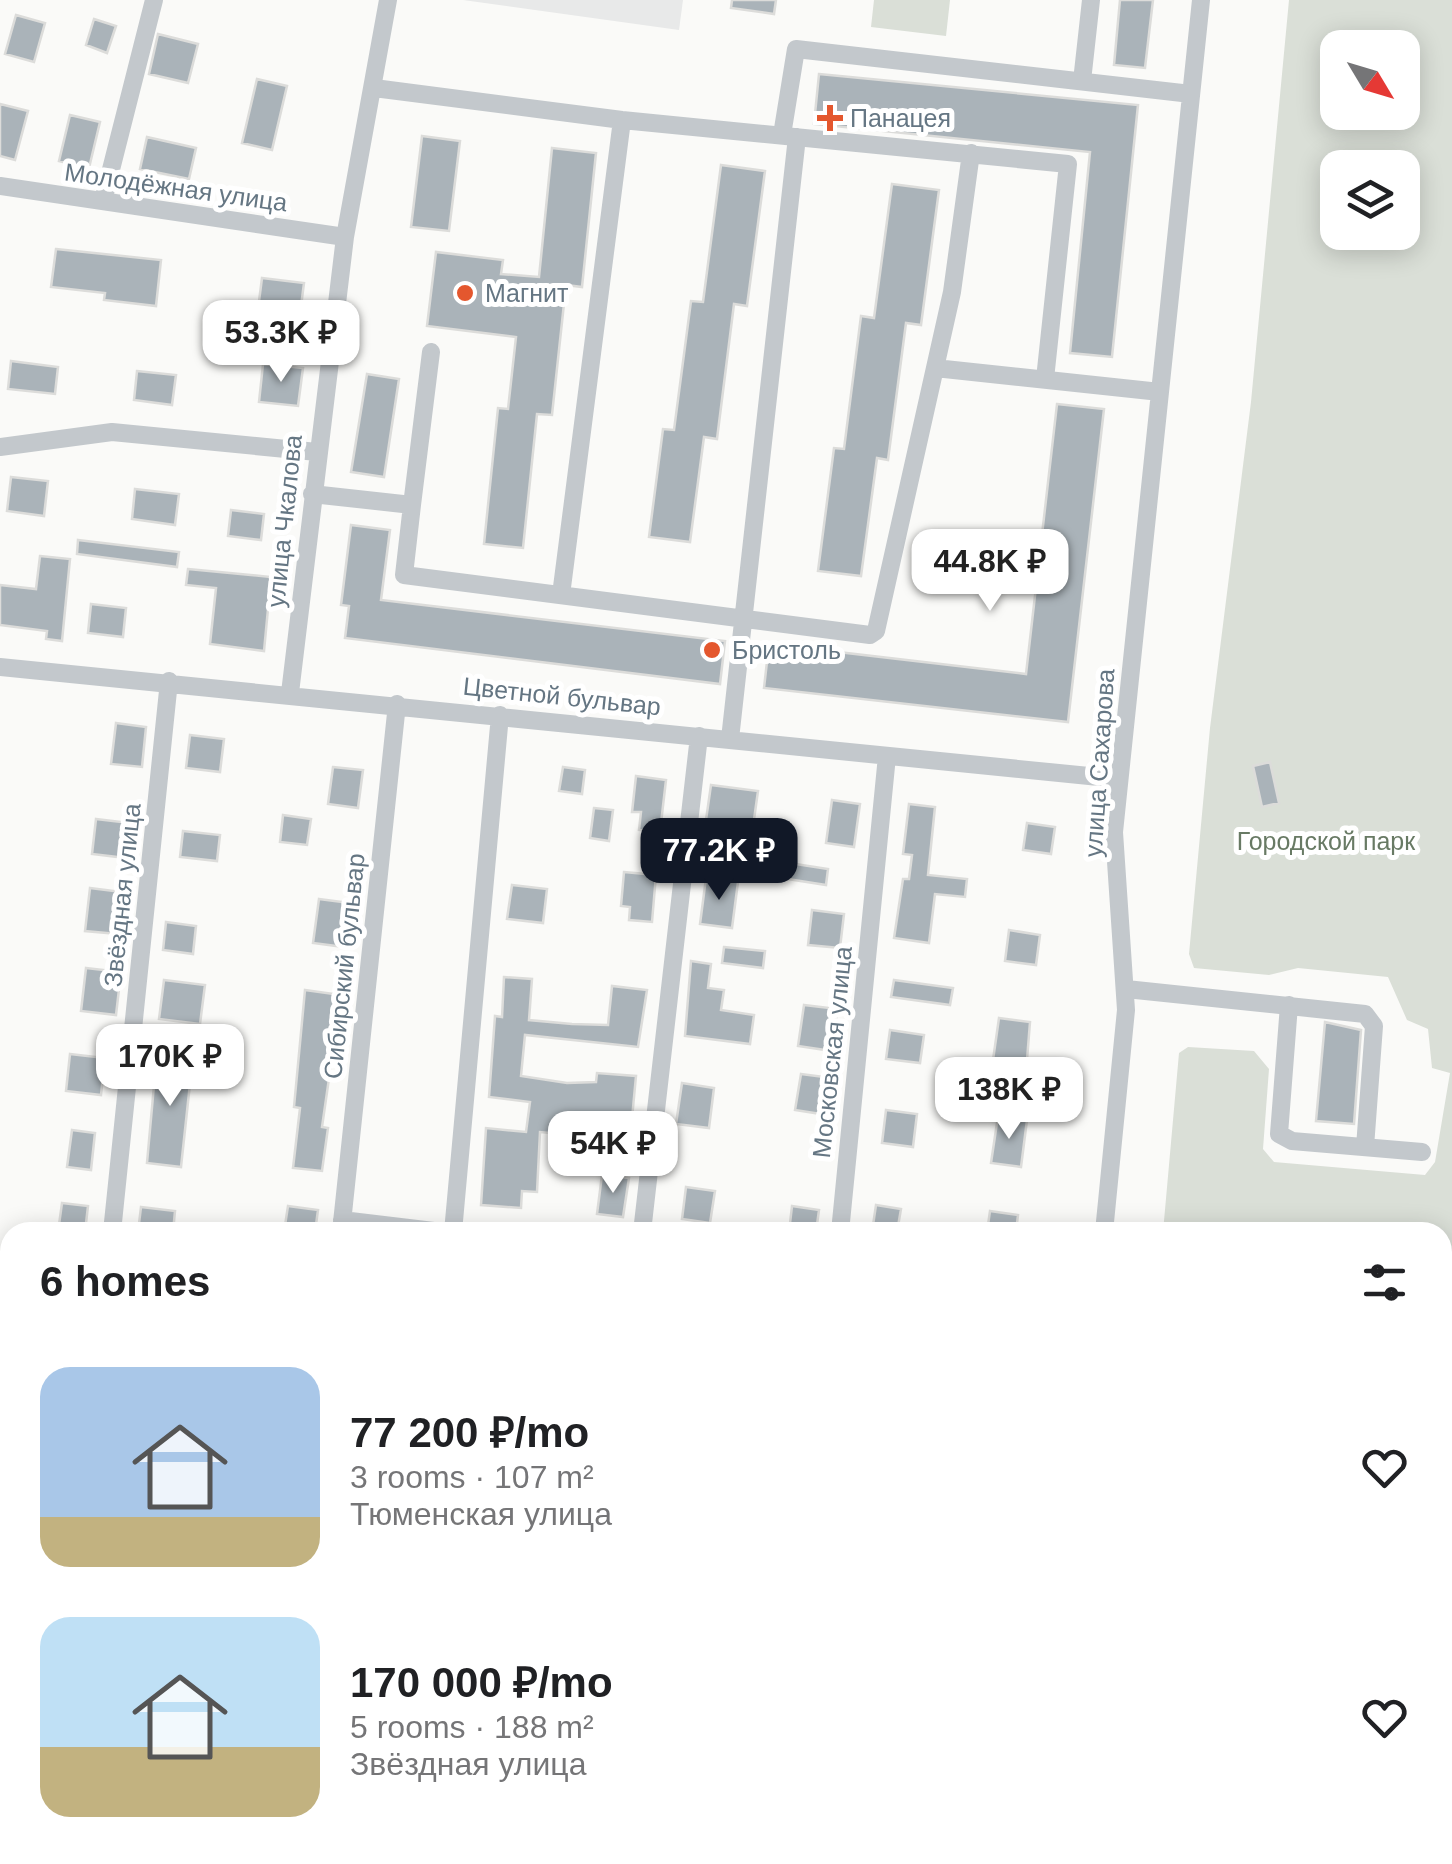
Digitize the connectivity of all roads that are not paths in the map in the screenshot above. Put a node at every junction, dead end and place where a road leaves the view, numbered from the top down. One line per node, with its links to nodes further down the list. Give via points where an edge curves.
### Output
1 (154, 0): 12 (street)
2 (388, 0): 6 (street, улица Чкалова)
3 (1091, 0): 5 (street)
4 (1201, 0): 7 (street, улица Сахарова)
5 (1082, 80): 7 (street); 9 (street, via 796,49)
6 (374, 88): 8 (street); 13 (street, улица Чкалова)
7 (1190, 94): 17 (street, улица Сахарова)
8 (622, 120): 9 (street); 22 (street)
9 (790, 136): 10 (street); 23 (street)
10 (971, 153): 15 (street); 16 (street, via 1068,164)
11 (0, 186): 12 (street, Молодёжная улица)
12 (103, 202): 13 (street, Молодёжная улица)
13 (345, 237): 19 (street, улица Чкалова)
14 (431, 352): 21 (street)
15 (935, 368): 16 (street); 23 (street, via 876,631)
16 (1044, 379): 17 (street)
17 (1160, 392): 32 (street, улица Сахарова)
18 (0, 446): 19 (street, via 112,432)
19 (316, 452): 20 (street, улица Чкалова)
20 (312, 494): 21 (street); 26 (street, улица Чкалова)
21 (412, 505): 22 (street, via 404,575)
22 (561, 595): 23 (street)
23 (742, 622): 30 (street)
24 (0, 667): 25 (street, Цветной бульвар)
25 (168, 681): 26 (street, Цветной бульвар); 37 (street, Звёздная улица)
26 (290, 693): 27 (street, Цветной бульвар)
27 (397, 704): 28 (street, Цветной бульвар); 38 (street, Сибирский бульвар)
28 (500, 714): 29 (street, Цветной бульвар); 39 (street)
29 (700, 736): 30 (street, Цветной бульвар); 40 (street)
30 (730, 739): 31 (street, Цветной бульвар)
31 (886, 756): 32 (street, Цветной бульвар); 41 (street, Московская улица)
32 (1120, 778): 33 (street, улица Сахарова, via 1114,863)
33 (1126, 989): 34 (street); 42 (street, улица Сахарова)
34 (1289, 1005): 35 (street, via 1372,1019); 35 (street, via 1279,1134)
35 (1365, 1148): 36 (street)
36 (1422, 1152)
37 (113, 1222)
38 (341, 1222)
39 (454, 1222)
40 (643, 1222)
41 (841, 1222)
42 (1105, 1222)

